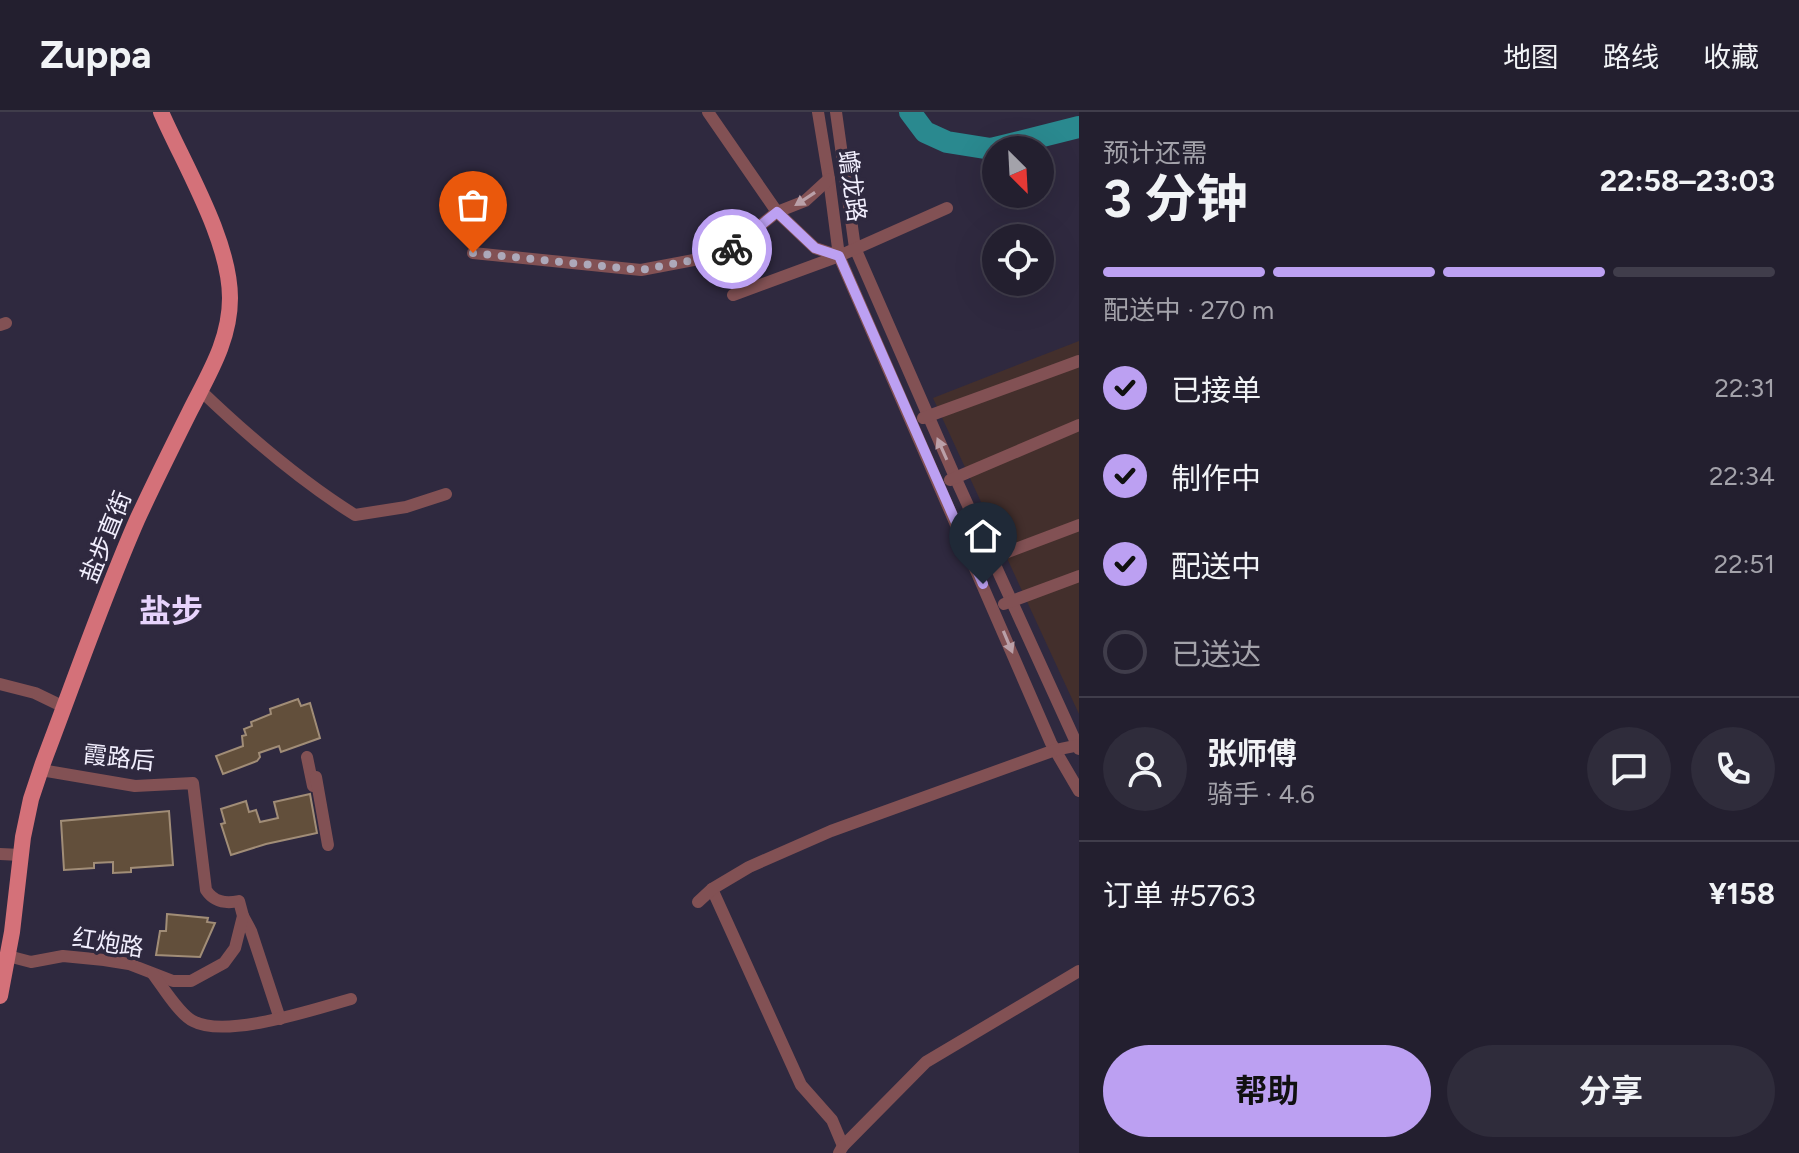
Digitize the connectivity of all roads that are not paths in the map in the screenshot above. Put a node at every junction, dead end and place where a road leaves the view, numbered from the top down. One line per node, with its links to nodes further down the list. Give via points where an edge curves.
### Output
1 (161, 112): 13 (main road, 盐步直街, via 208,215 228,276 229,317 216,363)
2 (708, 112): 7 (street)
3 (818, 112): 5 (street, 蟾龙路)
4 (836, 112): 8 (street, 蟾龙路)
5 (829, 179): 7 (street, one-way to 7, via 805,201); 10 (street, 蟾龙路)
6 (947, 208): 8 (street)
7 (777, 212): 9 (street, via 725,254 641,270); 10 (street, via 815,248)
8 (855, 248): 10 (street); 14 (street, 蟾龙路)
9 (473, 253)
10 (839, 256): 11 (street); 15 (street, 蟾龙路)
11 (733, 295)
12 (1079, 361): 14 (street)
13 (200, 390): 19 (street, via 325,496 355,515); 26 (main road, 盐步直街, via 136,522)
14 (928, 416): 15 (street); 17 (street, 蟾龙路, one-way to 14)
15 (912, 422): 18 (street, 蟾龙路)
16 (1079, 425): 17 (street)
17 (955, 477): 18 (street); 21 (street, 蟾龙路)
18 (940, 485): 24 (street, 蟾龙路)
19 (446, 494)
20 (1079, 525): 21 (street)
21 (992, 558): 23 (street, 蟾龙路)
22 (1079, 576): 23 (street)
23 (1010, 601): 24 (street); 27 (street, 蟾龙路)
24 (993, 608): 28 (street, 蟾龙路, one-way to 28)
25 (0, 684): 26 (street)
26 (64, 707): 30 (main road, 盐步直街)
27 (1078, 746): 28 (street)
28 (1055, 750): 32 (street, 蟾龙路); 37 (street, via 831,831)
29 (307, 757): 33 (street)
30 (41, 770): 36 (main road, 盐步直街); 39 (street, 霞路后, via 135,786 193,783 206,890 223,903 239,901)
31 (316, 777): 33 (street)
32 (1079, 791)
33 (320, 804): 34 (street)
34 (328, 845)
35 (0, 854): 36 (street)
36 (21, 855): 40 (main road, 盐步直街)
37 (712, 889): 38 (street); 46 (street, via 801,1085 832,1120)
38 (698, 902)
39 (243, 916): 42 (street, 红炮路, via 235,948 224,963 191,981); 45 (street)
40 (8, 956): 42 (street, 红炮路, via 31,962 63,956 104,960); 43 (main road, 盐步直街)
41 (1079, 971): 46 (street, via 926,1062)
42 (153, 974): 45 (street, via 199,1024 226,1027)
43 (0, 996)
44 (351, 999): 45 (street)
45 (280, 1019)
46 (841, 1150)

